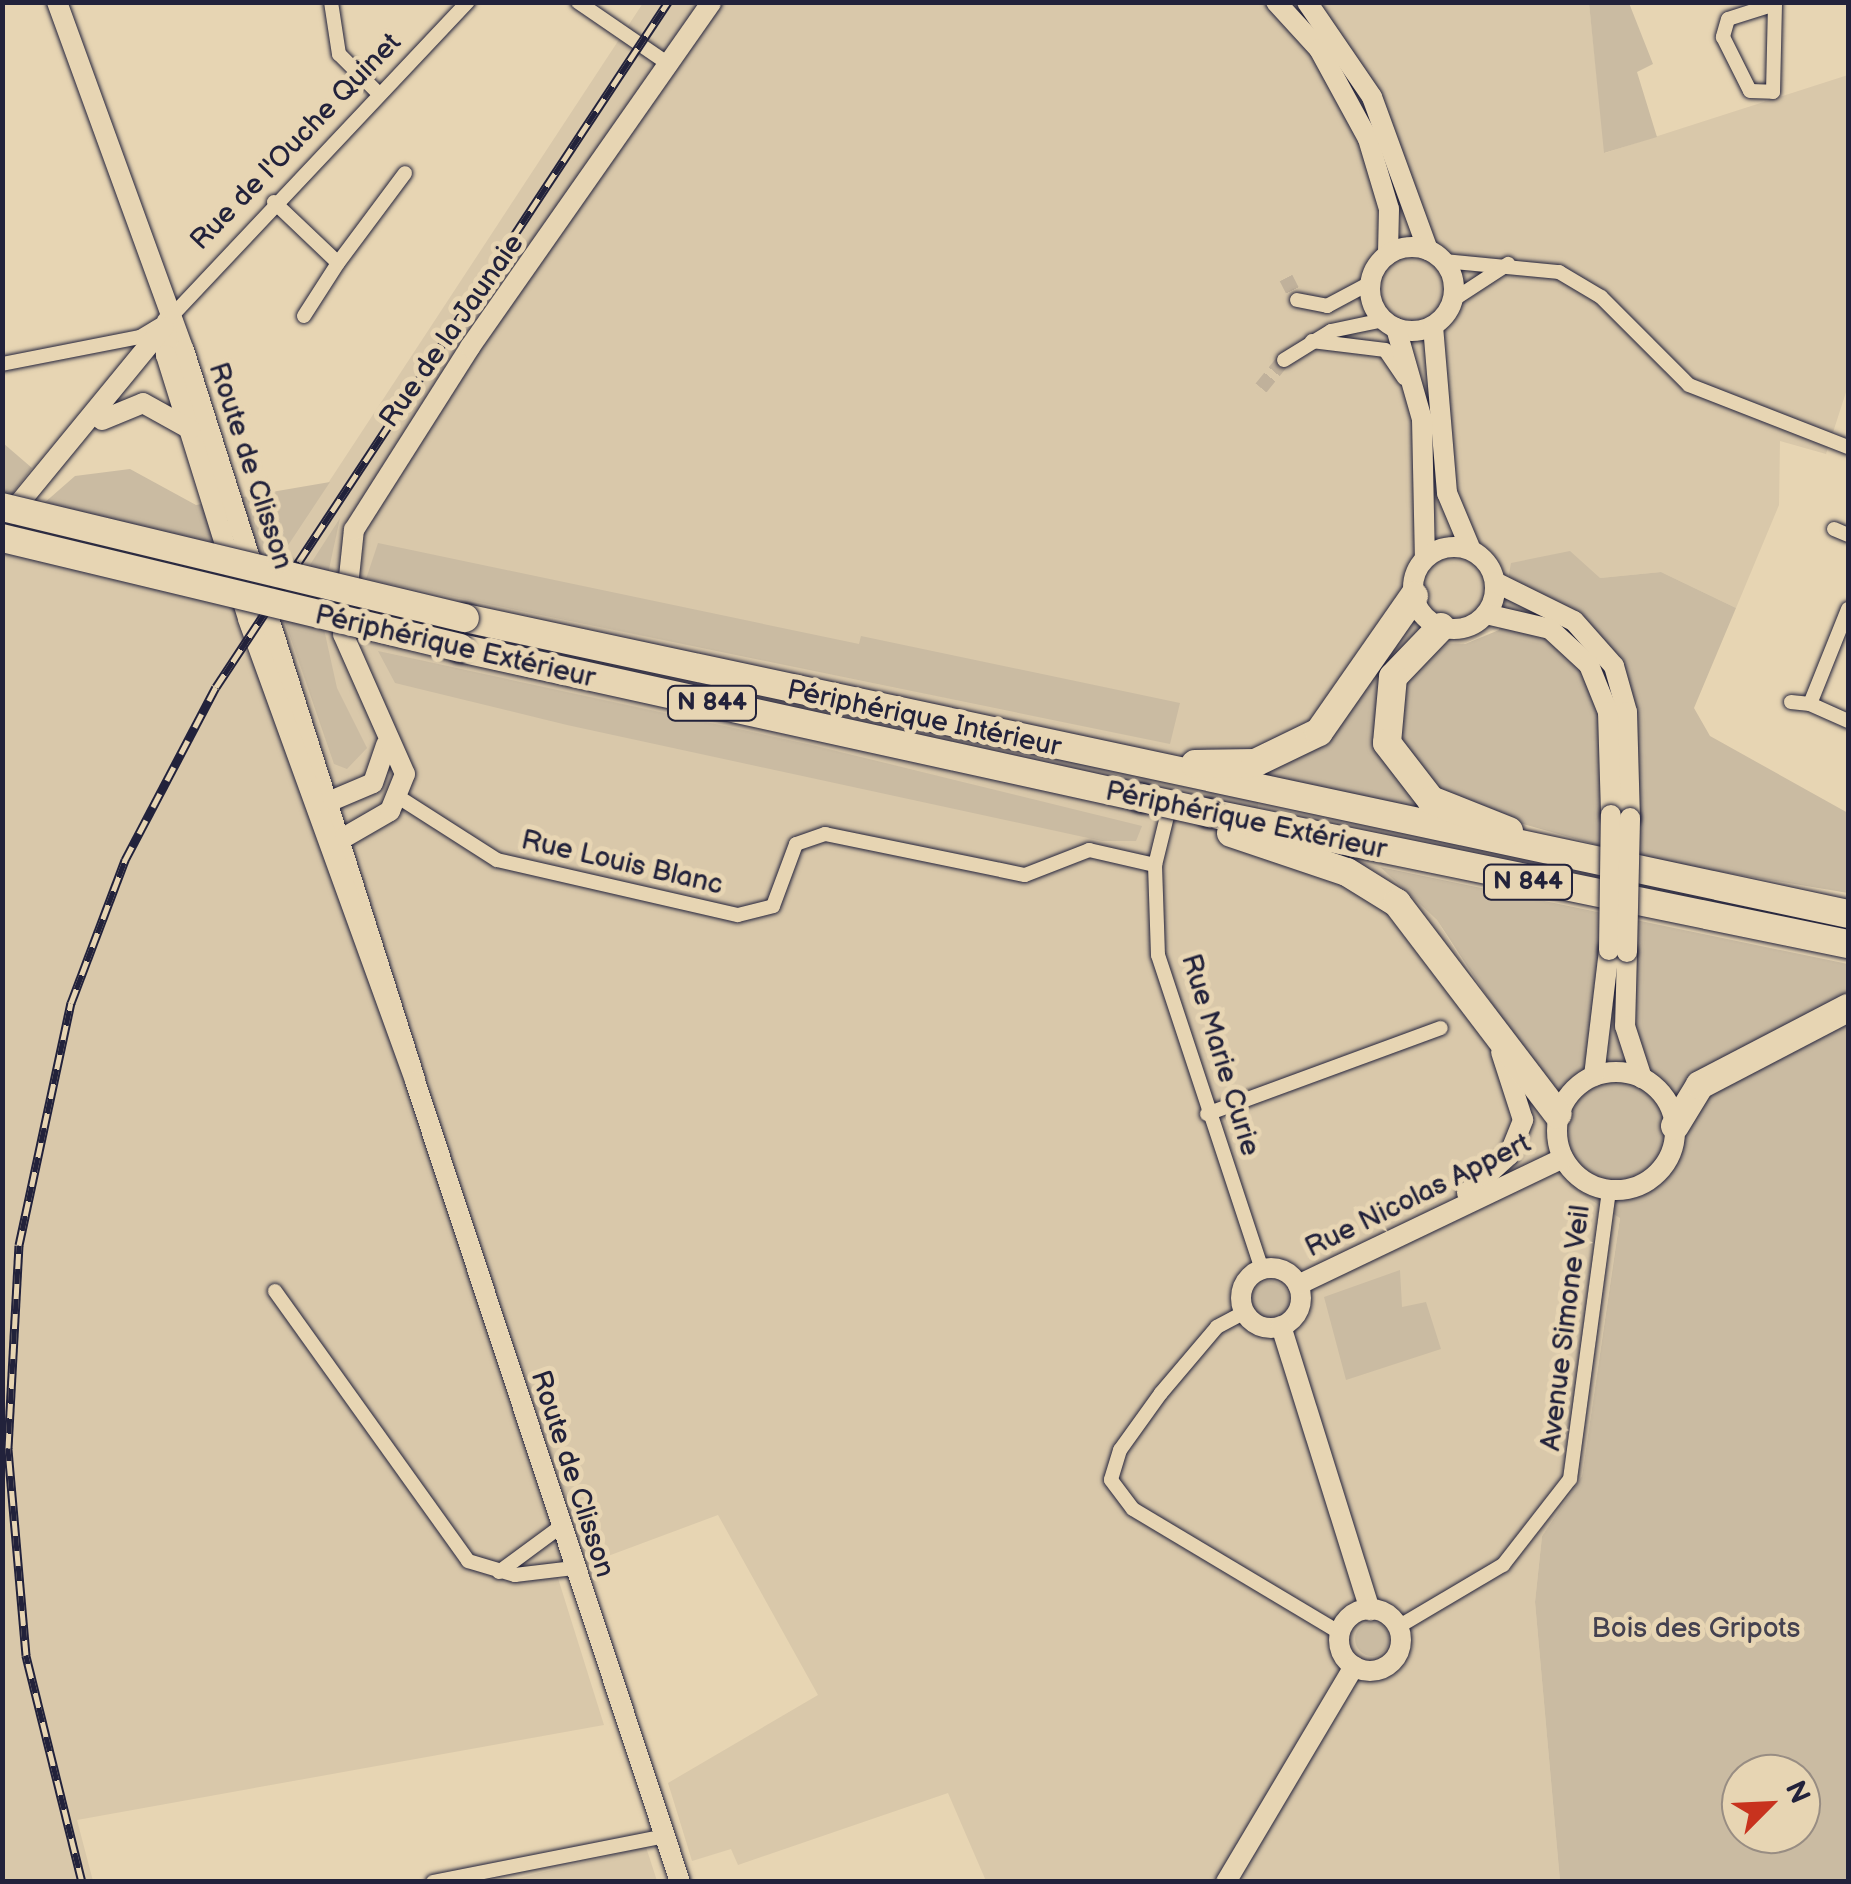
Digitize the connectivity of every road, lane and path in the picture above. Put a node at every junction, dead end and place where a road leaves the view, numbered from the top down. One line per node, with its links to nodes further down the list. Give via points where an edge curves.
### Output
1 (57, 2): 21 (main road, Route de Clisson)
2 (331, 2): 10 (street, via 339,54)
3 (468, 2): 10 (street, Rue de l'Ouche Quinet)
4 (578, 2): 9 (street)
5 (712, 2): 9 (main road, Rue de la Jaunaie)
6 (1276, 2): 13 (main road, via 1319,49 1368,139 1389,209)
7 (1308, 2): 14 (main road, via 1372,97)
8 (1775, 3): 8 (street, via 1773,92 1750,91 1722,37 1728,19)
9 (670, 65): 44 (main road, Rue de la Jaunaie, via 470,347 354,530 340,614)
10 (378, 94): 12 (street, Rue de l'Ouche Quinet)
11 (405, 173): 15 (street)
12 (274, 202): 15 (street); 21 (street, Rue de l'Ouche Quinet)
13 (1388, 254): 14 (main road); 17 (main road)
14 (1436, 255): 16 (street); 19 (main road)
15 (338, 263): 20 (street)
16 (1509, 264): 19 (street); 30 (street, via 1559,272 1601,297 1690,386)
17 (1370, 283): 18 (street, via 1328,306); 22 (main road)
18 (1297, 300)
19 (1453, 300): 23 (main road)
20 (304, 316)
21 (167, 321): 26 (street, via 140,337); 28 (main road, Route de Clisson, via 166,356); 29 (main road); 50 (main road, Route de Clisson)
22 (1390, 324): 23 (main road); 24 (street); 27 (main road)
23 (1434, 326): 34 (main road, via 1447,493)
24 (1312, 341): 25 (street); 27 (street, via 1390,352)
25 (1284, 360)
26 (2, 364)
27 (1422, 419): 35 (main road)
28 (190, 429): 29 (main road, via 159,406 134,404); 41 (main road, Route de Clisson)
29 (80, 436): 32 (main road)
30 (1848, 447)
31 (2, 507): 47 (highway, Périphérique Intérieur / N 844, bridge, via 465,618 1075,752)
32 (2, 524)
33 (2, 538): 51 (highway, Périphérique Extérieur / N 844, bridge, via 460,648)
34 (1470, 550): 35 (main road); 36 (main road)
35 (1426, 558): 37 (main road)
36 (1495, 582): 39 (main road); 52 (main road, via 1574,621 1614,666 1628,712)
37 (1414, 596): 40 (main road); 47 (highway, via 1320,732 1254,763)
38 (1848, 609): 43 (street)
39 (1486, 614): 40 (main road, via 1465,628); 52 (main road, via 1550,629 1589,665 1608,712)
40 (1441, 627): 54 (highway, via 1412,648 1390,686 1384,730 1395,762 1432,800 1534,839)
41 (264, 665): 50 (main road, Route de Clisson, via 284,690); 53 (main road, Route de Clisson)
42 (1791, 702): 43 (street)
43 (1810, 704): 45 (street)
44 (383, 718): 46 (main road, Rue de la Jaunaie); 49 (main road, Rue de la Jaunaie, via 404,767)
45 (1848, 721)
46 (386, 745): 49 (main road, Rue de la Jaunaie); 50 (main road, via 373,783)
47 (1203, 773): 54 (highway, N 844)
48 (1172, 794): 55 (street, Rue Marie Curie)
49 (400, 798): 53 (main road); 55 (street, Rue Louis Blanc, via 497,860 738,915 773,906 796,844 825,834 1025,875 1089,850)
50 (331, 810): 53 (main road, Route de Clisson)
51 (1209, 813): 57 (highway, Périphérique Extérieur / N 844); 61 (highway, via 1220,829 1346,872 1397,903)
52 (1621, 817): 58 (main road, bridge)
53 (337, 842): 75 (main road, Route de Clisson)
54 (1552, 857): 56 (highway, N 844)
55 (1154, 865): 64 (street, Rue Marie Curie, via 1158,955)
56 (1848, 914)
57 (1848, 944)
58 (1618, 951): 62 (main road); 63 (main road, via 1625,1026)
59 (1848, 1008): 66 (highway, via 1700,1084)
60 (1440, 1028): 64 (street)
61 (1494, 1036): 65 (highway); 69 (main road, via 1522,1120 1509,1155)
62 (1594, 1076): 63 (main road); 65 (main road)
63 (1642, 1078): 66 (main road, via 1661,1093)
64 (1207, 1114): 70 (street, Rue Marie Curie)
65 (1558, 1114): 67 (main road)
66 (1675, 1126): 68 (main road, via 1661,1169)
67 (1563, 1158): 68 (main road); 69 (main road, Rue Nicolas Appert)
68 (1609, 1190): 79 (street, Avenue Simone Veil, via 1570,1479 1504,1565)
69 (1460, 1203): 71 (main road, Rue Nicolas Appert)
70 (1262, 1270): 71 (main road, via 1281,1270); 73 (main road, via 1243,1289)
71 (1298, 1285): 74 (main road, via 1300,1307)
72 (275, 1291): 77 (street, via 460,1552)
73 (1244, 1312): 74 (main road, via 1260,1326); 80 (street, via 1217,1327 1160,1393 1120,1450 1111,1480 1133,1508)
74 (1282, 1326): 78 (main road)
75 (560, 1526): 76 (main road, Route de Clisson); 77 (street)
76 (574, 1568): 77 (street); 82 (main road, Route de Clisson)
77 (499, 1572)
78 (1370, 1610): 79 (main road); 80 (main road)
79 (1398, 1627): 81 (main road, via 1392,1662)
80 (1340, 1633): 81 (main road)
81 (1354, 1666): 85 (main road)
82 (665, 1836): 83 (street); 84 (main road, Route de Clisson)
83 (433, 1882)
84 (680, 1882)
85 (1226, 1882)

